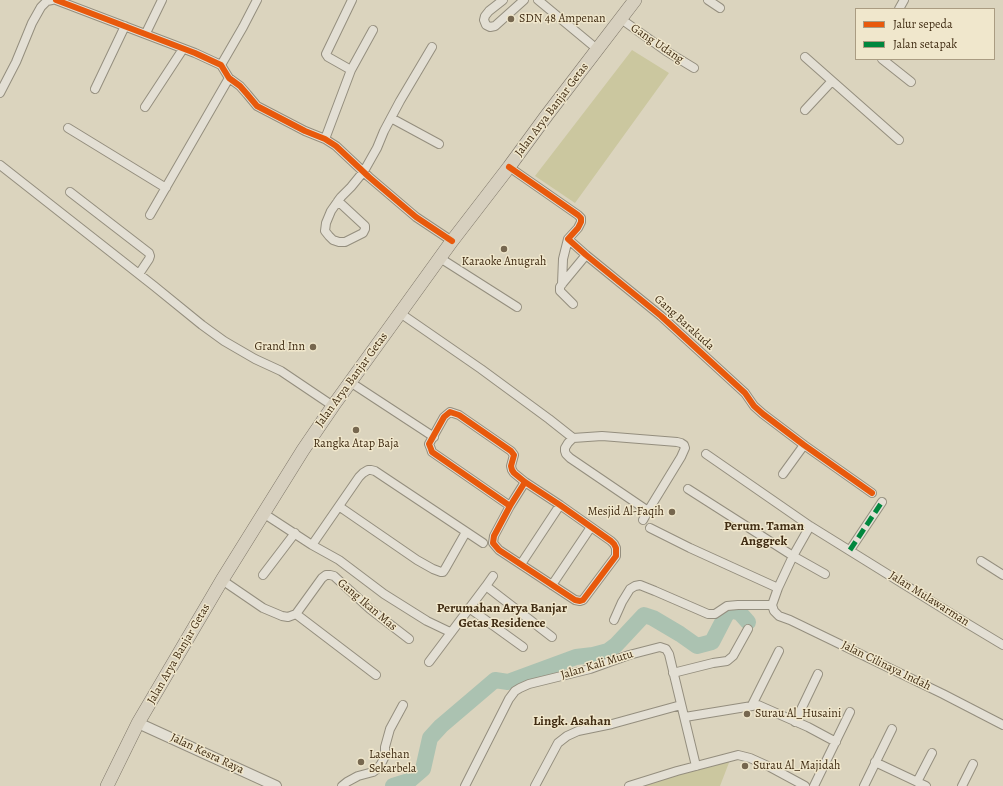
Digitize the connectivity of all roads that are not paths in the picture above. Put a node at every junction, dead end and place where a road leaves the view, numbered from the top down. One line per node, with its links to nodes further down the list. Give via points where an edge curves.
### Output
1 (52, 0): 28 (street, via 41,7 32,23)
2 (56, 0): 13 (street)
3 (162, 0): 15 (street)
4 (257, 0): 21 (street)
5 (352, 0): 23 (street, via 326,54)
6 (503, 0): 7 (street, via 485,16 486,25 495,26)
7 (524, 0)
8 (538, 0): 18 (street)
9 (635, 0): 12 (highway, Jalan Arya Banjar Getas)
10 (708, 0): 11 (street)
11 (720, 8)
12 (621, 19): 18 (highway, Jalan Arya Banjar Getas); 22 (street, Gang Udang)
13 (125, 26): 15 (street); 27 (street)
14 (374, 30): 23 (street)
15 (146, 34): 17 (street)
16 (432, 47): 31 (street)
17 (183, 49): 21 (street); 29 (street)
18 (597, 49): 37 (highway, Jalan Arya Banjar Getas)
19 (805, 57): 25 (street)
20 (883, 60): 26 (street)
21 (221, 65): 24 (street)
22 (694, 68)
23 (351, 70): 33 (street)
24 (229, 78): 33 (street, via 244,90 257,106); 39 (street)
25 (832, 81): 30 (street); 34 (street)
26 (911, 82)
27 (95, 89)
28 (0, 93)
29 (145, 107)
30 (805, 110)
31 (391, 118): 35 (street); 38 (street)
32 (68, 128): 39 (street)
33 (326, 139): 38 (street)
34 (899, 140)
35 (438, 144)
36 (0, 165): 47 (street)
37 (509, 167): 43 (street, via 581,218 575,232); 44 (highway, Jalan Arya Banjar Getas)
38 (364, 171): 41 (street); 44 (street, via 416,217)
39 (166, 188): 42 (street)
40 (70, 192): 47 (street, via 149,253 149,259)
41 (338, 201): 41 (street, via 331,211 325,231 333,240 345,242 363,233 365,226)
42 (150, 215)
43 (568, 239): 45 (street, Gang Barakuda); 48 (street, via 563,259)
44 (452, 241): 46 (highway, Jalan Arya Banjar Getas)
45 (586, 255): 48 (street); 56 (street, Gang Barakuda, via 661,316 745,393 763,414)
46 (440, 258): 50 (street); 51 (highway, Jalan Arya Banjar Getas)
47 (139, 274): 53 (street, via 224,341 281,371)
48 (562, 284): 49 (street, via 560,291)
49 (573, 304)
50 (517, 307)
51 (400, 313): 52 (highway, Jalan Arya Banjar Getas); 55 (street, via 481,369)
52 (350, 382): 53 (highway, Jalan Arya Banjar Getas); 54 (street)
53 (333, 406): 67 (highway, Jalan Arya Banjar Getas)
54 (434, 437): 59 (street, via 447,414 452,412 459,415 513,453 512,470); 64 (street, via 429,444 432,452)
55 (573, 438): 66 (street, via 565,448 570,458); 66 (street, via 602,436 677,442 684,445 681,457)
56 (804, 445): 58 (street); 61 (street, Gang Barakuda)
57 (706, 454): 69 (street, Jalan Mulawarman)
58 (783, 474)
59 (525, 482): 63 (street); 64 (street)
60 (688, 489): 77 (street)
61 (872, 493)
62 (882, 502): 76 (street)
63 (560, 505): 70 (street); 79 (street)
64 (510, 506): 79 (street, via 494,536 493,543)
65 (340, 507): 72 (street, via 359,477 371,470); 72 (street, via 417,560 441,572); 75 (street)
66 (648, 511): 68 (street)
67 (263, 513): 73 (street); 84 (highway, Jalan Arya Banjar Getas)
68 (643, 520)
69 (810, 526): 76 (street, Jalan Mulawarman); 77 (street)
70 (591, 527): 85 (street); 85 (street, via 614,544 614,558 584,600 575,600)
71 (650, 528): 87 (street)
72 (466, 532): 74 (street)
73 (295, 533): 75 (street); 81 (street)
74 (484, 543)
75 (312, 545): 93 (street, via 338,560 384,594)
76 (852, 551): 96 (street, Jalan Mulawarman)
77 (793, 556): 80 (street); 87 (street)
78 (981, 561): 82 (street)
79 (521, 564): 85 (street)
80 (825, 574)
81 (263, 575)
82 (1003, 575)
83 (493, 576): 86 (street)
84 (222, 580): 90 (street, via 263,608 288,617); 109 (highway, Jalan Arya Banjar Getas)
85 (552, 584)
86 (486, 586): 89 (street); 94 (street)
87 (778, 588): 88 (street)
88 (772, 605): 91 (street, via 727,606 715,614 708,614 640,585 630,589); 110 (street, Jalan Cilinaya Indah, via 779,616)
89 (469, 608): 93 (street); 97 (street)
90 (296, 614): 95 (street, Gang Ikan Mas, via 322,578 330,574); 102 (street)
91 (614, 620)
92 (748, 629): 100 (street, via 727,661)
93 (450, 632): 99 (street)
94 (552, 637)
95 (409, 639)
96 (1003, 645)
97 (523, 647)
98 (779, 651): 105 (street)
99 (429, 662)
100 (673, 674): 104 (street, Jalan Kali Mutu); 122 (street, Jalan Kali Mutu, via 668,652 660,647 524,686 509,699)
101 (818, 674): 108 (street)
102 (376, 675)
103 (403, 704): 121 (street, via 390,729 381,764 372,772 358,776)
104 (681, 705): 107 (street, Jalan Kali Mutu); 123 (street, via 567,736 558,743)
105 (752, 705): 107 (street); 108 (street, via 760,705)
106 (850, 712): 112 (street)
107 (685, 717): 116 (street, Jalan Kali Mutu)
108 (795, 722): 112 (street)
109 (138, 723): 119 (highway, Jalan Arya Banjar Getas); 120 (street, Jalan Kesra Raya)
110 (1003, 725)
111 (892, 729): 114 (street)
112 (836, 742): 126 (street)
113 (932, 753): 117 (street)
114 (875, 762): 117 (street); 127 (street)
115 (973, 764): 129 (street)
116 (696, 766): 118 (street, via 738,755 770,767); 124 (street)
117 (917, 782): 128 (street)
118 (791, 783): 125 (street)
119 (107, 786)
120 (276, 786)
121 (342, 786)
122 (465, 786)
123 (534, 786)
124 (629, 786)
125 (805, 786)
126 (814, 786)
127 (864, 786)
128 (926, 786)
129 (962, 786)

